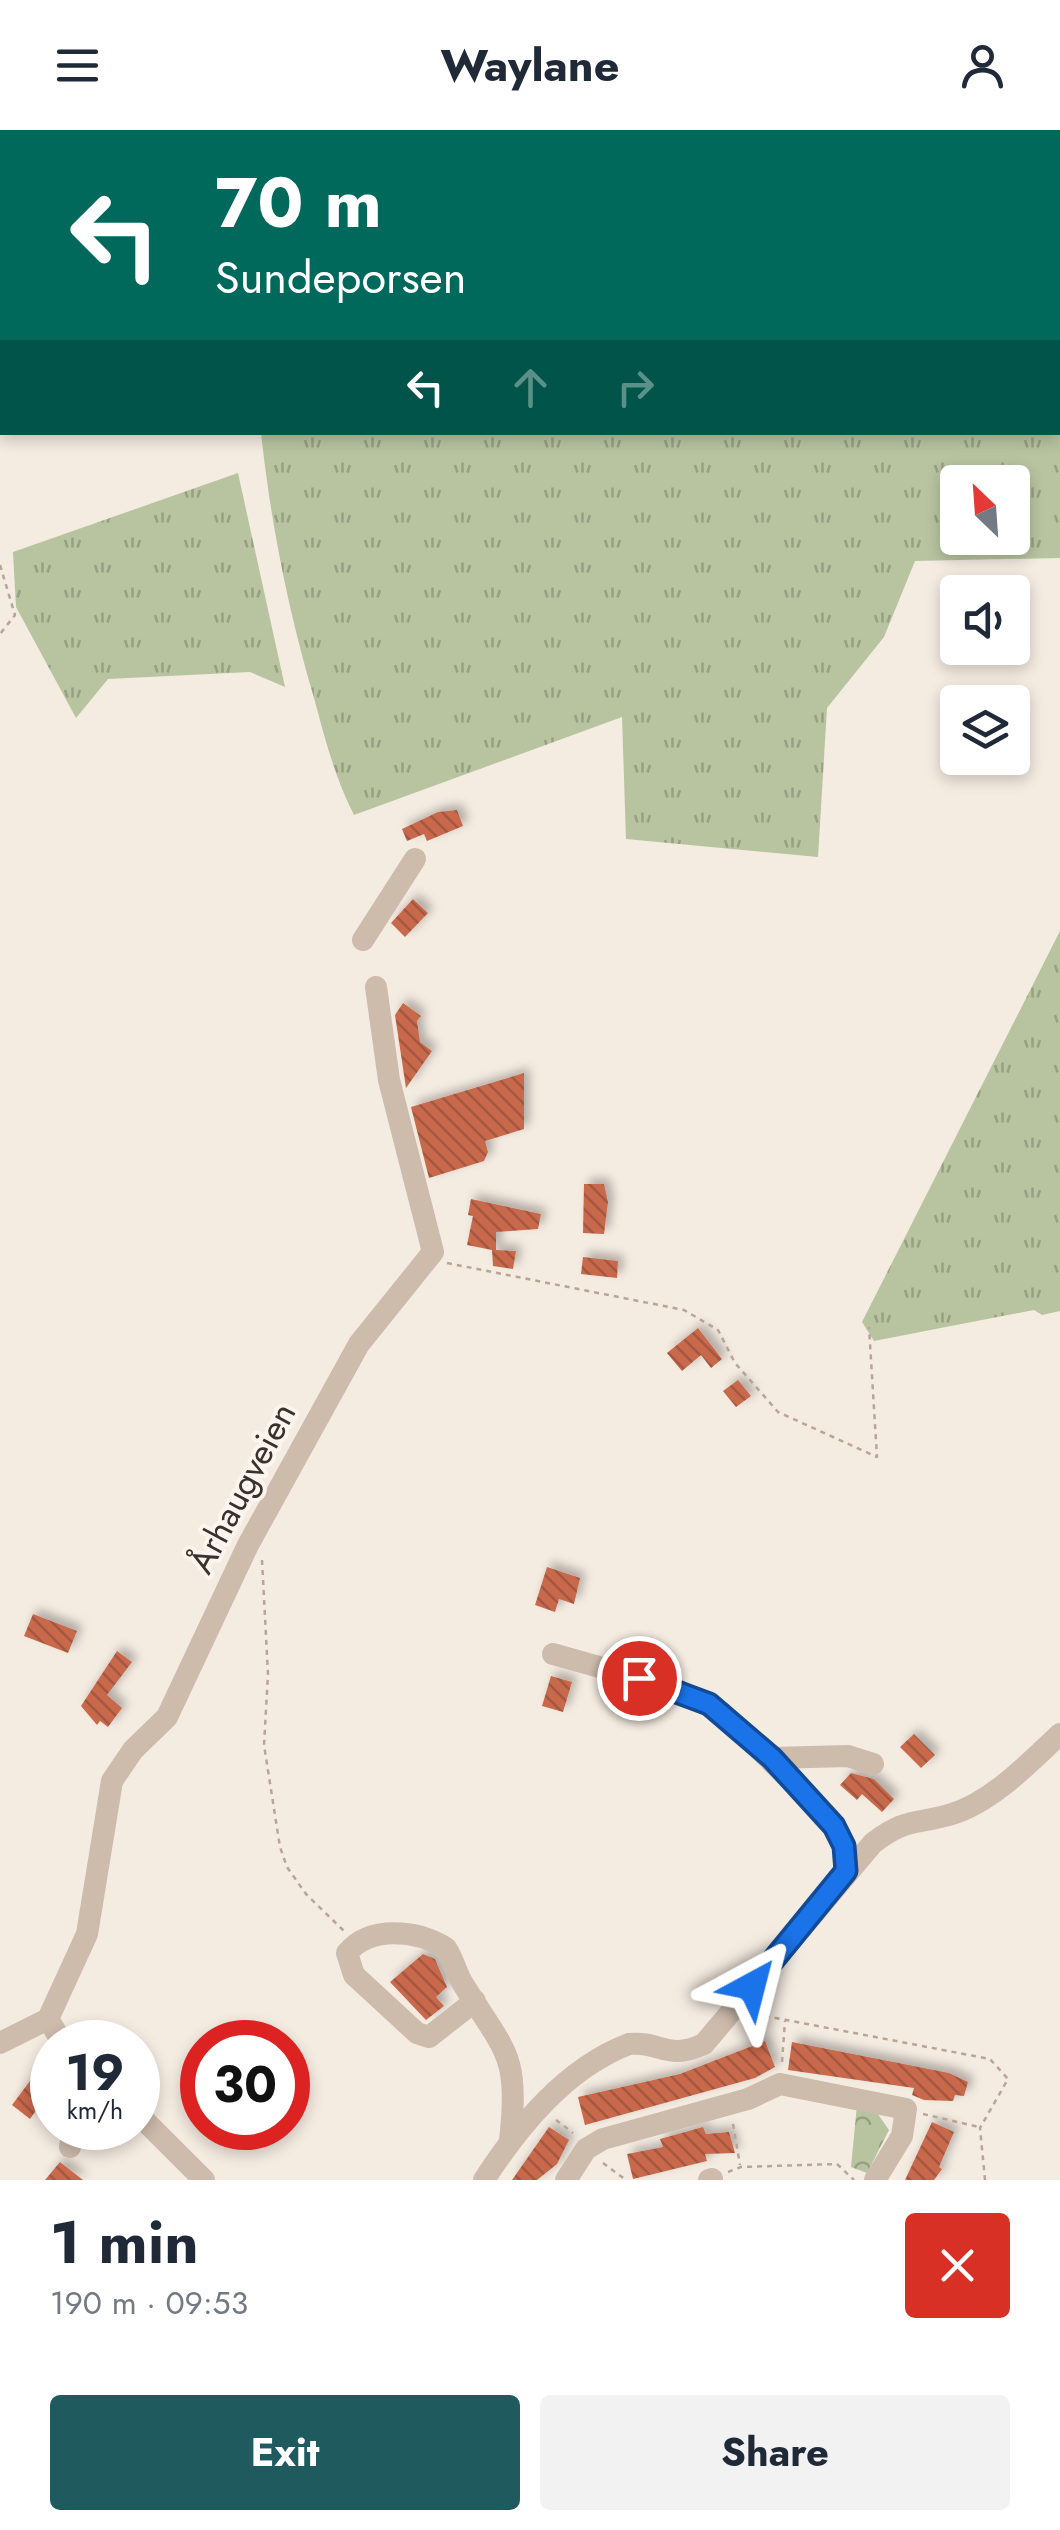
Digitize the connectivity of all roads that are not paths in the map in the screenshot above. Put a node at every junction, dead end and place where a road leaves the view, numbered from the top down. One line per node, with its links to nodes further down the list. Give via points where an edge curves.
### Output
1 (416, 858): 2 (street)
2 (363, 940)
3 (376, 986): 10 (street, Århaugveien, via 390,1080 433,1252 359,1344 248,1546 167,1717 112,1781 86,1934)
4 (553, 1654): 6 (street, via 696,1697)
5 (1060, 1734): 8 (street, via 973,1805 898,1824)
6 (772, 1758): 7 (street, via 848,1756); 8 (street, via 834,1826)
7 (873, 1764)
8 (846, 1871): 13 (street, via 704,2044 666,2054 637,2043 616,2049 564,2085)
9 (475, 2002): 9 (street, via 446,1948 434,1940 373,1934 346,1953 354,1975 428,2038); 13 (street, via 497,2030 509,2061)
10 (48, 2019): 11 (street)
11 (0, 2043)
12 (160, 2133): 14 (street)
13 (510, 2140): 15 (street)
14 (204, 2180)
15 (484, 2180)
16 (566, 2180): 17 (street, via 586,2149 603,2139 780,2084 906,2110 902,2136)
17 (875, 2180)

